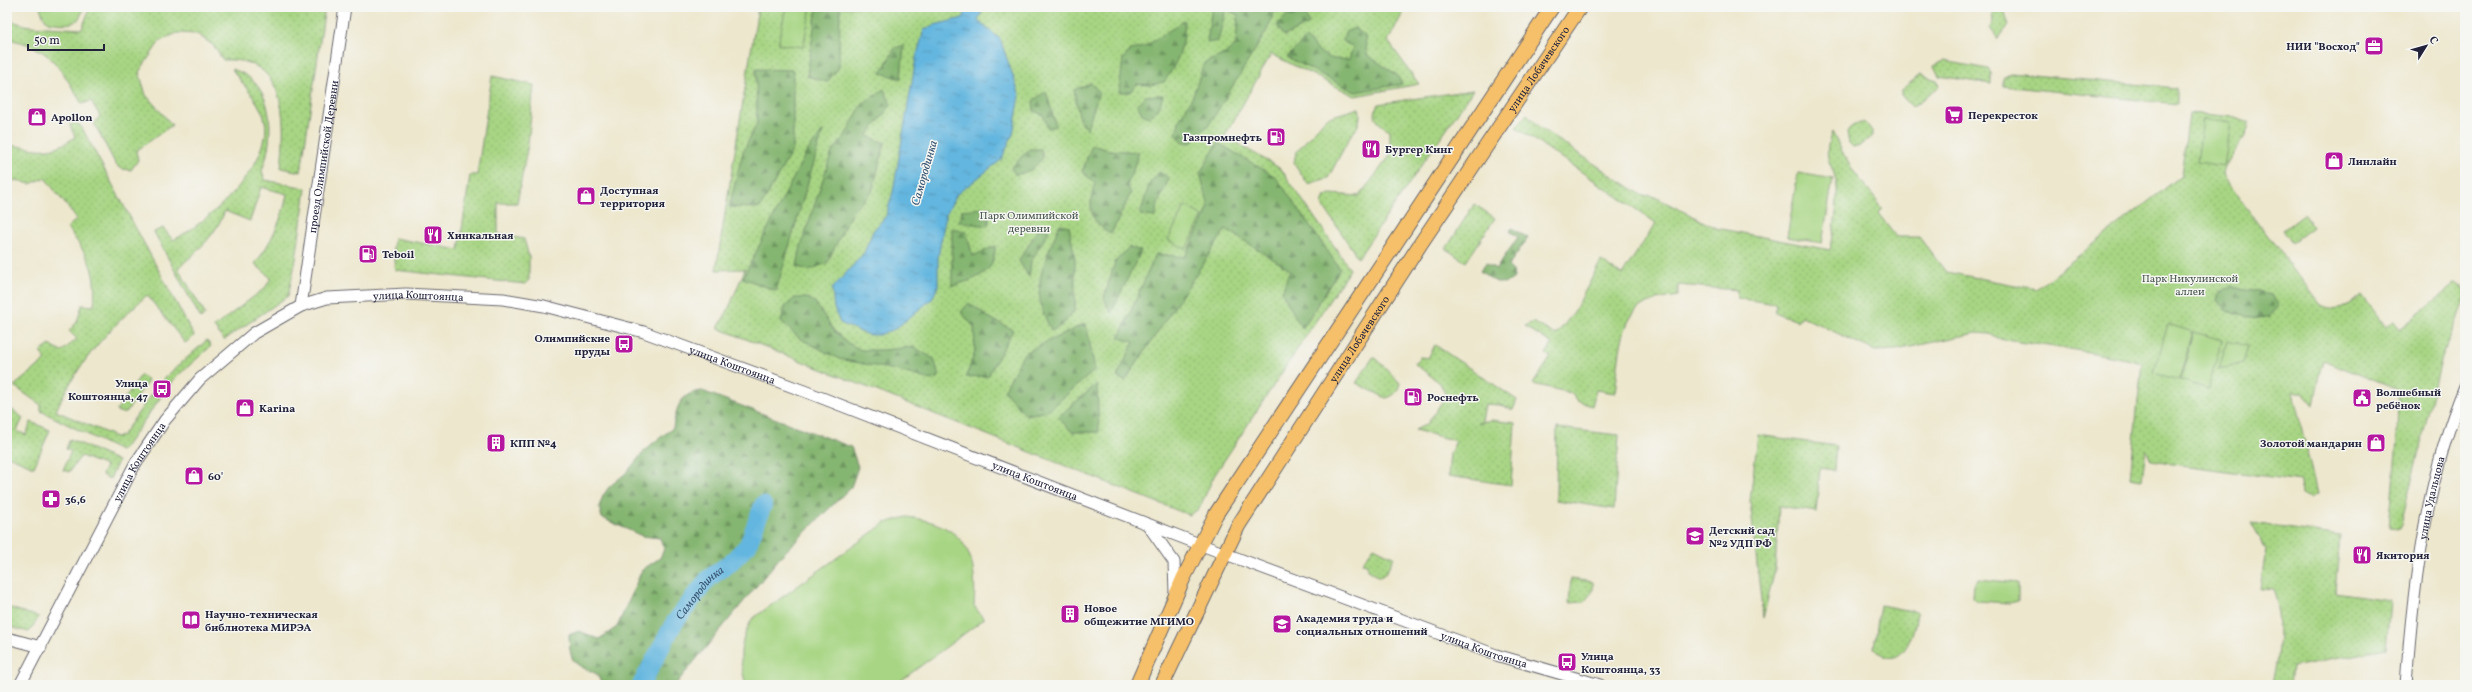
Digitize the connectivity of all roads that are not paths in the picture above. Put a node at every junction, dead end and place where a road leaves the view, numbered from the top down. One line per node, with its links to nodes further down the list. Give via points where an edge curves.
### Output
1 (345, 7): 4 (street, проезд Олимпийской Деревни)
2 (1552, 7): 7 (main road, улица Лобачевского, via 1216,514)
3 (1580, 7): 8 (main road, улица Лобачевского, via 1287,447)
4 (301, 306): 6 (street, улица Коштоянца, via 327,298 443,295 526,303 624,325 797,388); 11 (street, улица Коштоянца, via 254,333 226,355 187,393 165,420 135,464)
5 (2465, 386): 16 (street, улица Удальцова, via 2442,455 2423,532)
6 (1146, 523): 7 (street, улица Коштоянца); 9 (street, via 1174,562)
7 (1199, 544): 8 (street, улица Коштоянца); 9 (main road, улица Лобачевского)
8 (1224, 552): 14 (main road, улица Лобачевского); 15 (street, улица Коштоянца, via 1496,655)
9 (1174, 599): 13 (main road, улица Лобачевского)
10 (7, 638): 11 (street)
11 (41, 647): 12 (street, улица Коштоянца)
12 (20, 685)
13 (1137, 685)
14 (1162, 685)
15 (1600, 685)
16 (2406, 685)

